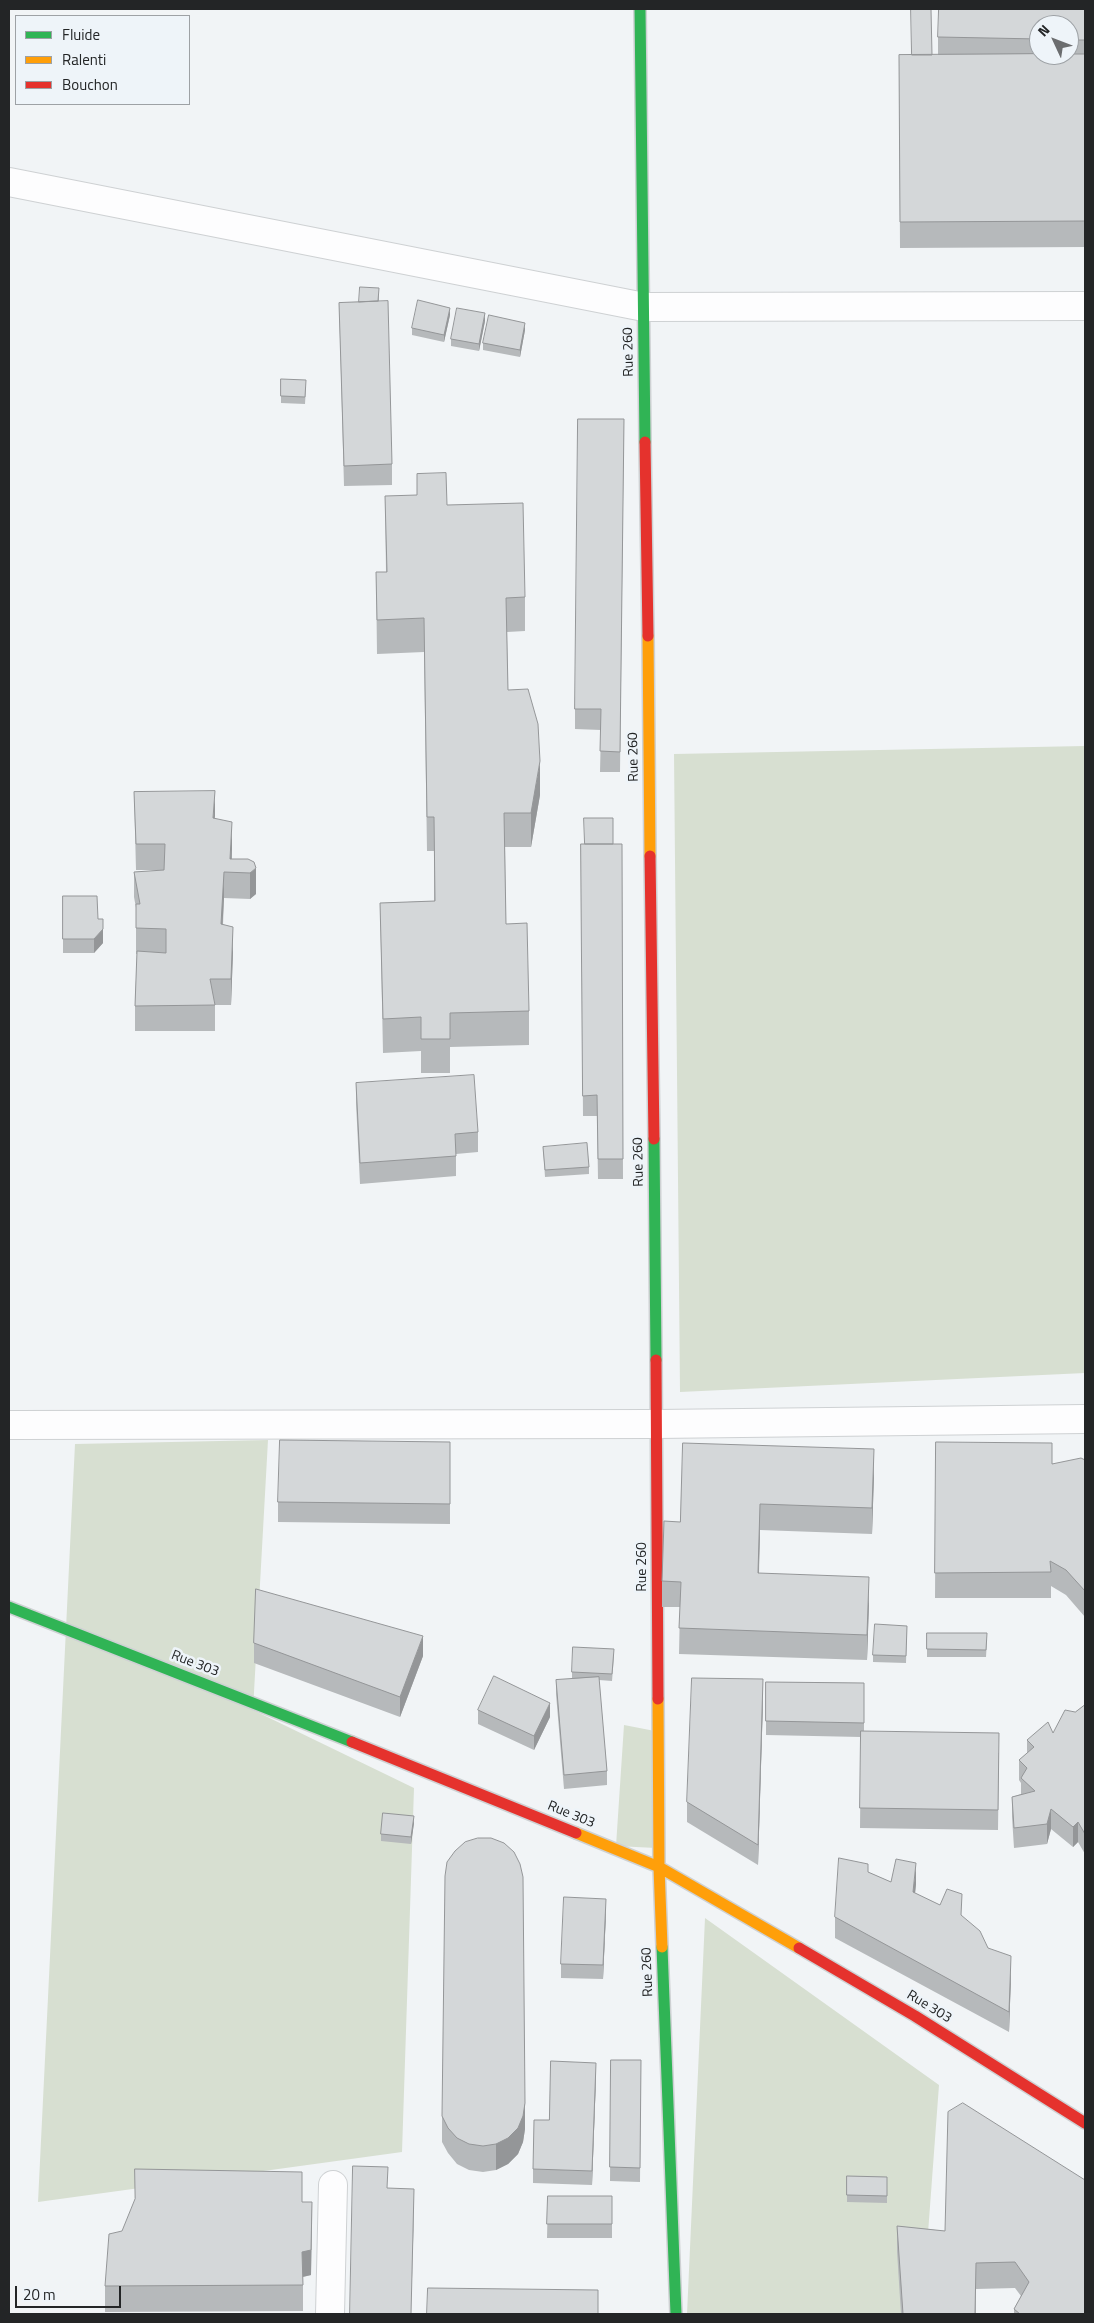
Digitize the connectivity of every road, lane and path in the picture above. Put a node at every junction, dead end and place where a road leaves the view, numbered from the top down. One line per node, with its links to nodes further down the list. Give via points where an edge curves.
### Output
1 (640, 9): 4 (street, Rue 260)
2 (9, 182): 4 (street)
3 (1085, 306): 4 (street)
4 (644, 308): 7 (street, Rue 260)
5 (1085, 1419): 7 (street)
6 (9, 1424): 7 (street)
7 (657, 1424): 9 (street, Rue 260)
8 (9, 1607): 9 (street, Rue 303, via 320,1728)
9 (659, 1867): 10 (street, Rue 303, via 916,2016); 13 (street, Rue 260)
10 (1085, 2123)
11 (333, 2185): 12 (street)
12 (330, 2314)
13 (676, 2314)

